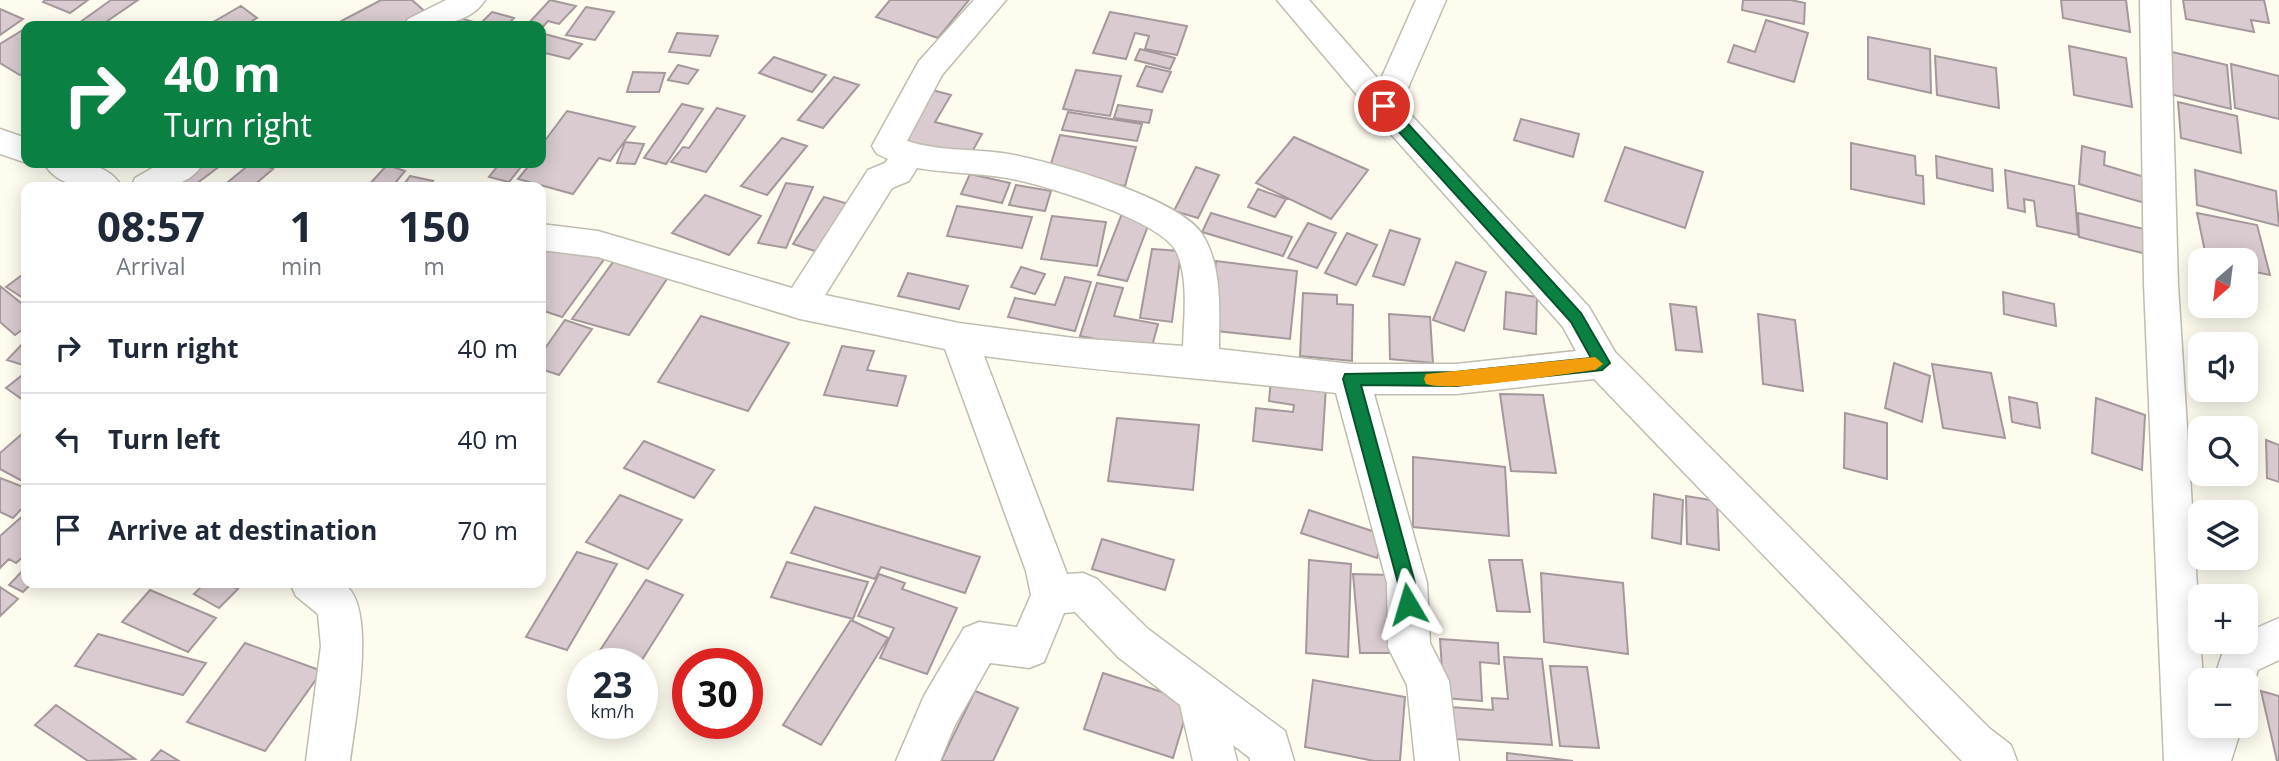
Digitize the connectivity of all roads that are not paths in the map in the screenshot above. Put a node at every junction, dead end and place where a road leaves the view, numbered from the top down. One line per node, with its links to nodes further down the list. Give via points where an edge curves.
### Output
1 (991, 0): 10 (street, via 930,69 888,146)
2 (1292, 0): 7 (street)
3 (1431, 0): 7 (street)
4 (2155, 0): 33 (street, via 2161,297)
5 (447, 4): 6 (street)
6 (425, 21)
7 (1384, 106): 19 (street, via 1576,317)
8 (0, 141): 9 (street)
9 (21, 148)
10 (908, 156): 16 (street, via 897,172 880,179); 18 (street, via 1009,167 1094,191 1172,224 1189,239 1198,268)
11 (70, 168): 13 (street)
12 (179, 168): 14 (street)
13 (96, 182)
14 (155, 182)
15 (546, 238): 16 (street, via 598,244)
16 (800, 305): 17 (street)
17 (959, 338): 18 (street, via 1073,353); 22 (street)
18 (1201, 362): 20 (street)
19 (1602, 363): 20 (street, via 1456,379); 32 (street)
20 (1351, 379): 31 (street, via 1407,583 1409,647 1428,681)
21 (316, 588): 27 (street, via 338,606 342,646)
22 (1051, 595): 25 (street, via 1083,592 1133,643); 28 (street, via 1029,648 979,642 939,711)
23 (2279, 638): 24 (street, via 2241,657)
24 (2238, 668)
25 (1200, 696): 29 (street); 30 (street, via 1270,746)
26 (2216, 738): 34 (street)
27 (328, 761)
28 (918, 761)
29 (1215, 761)
30 (1272, 761)
31 (1437, 761)
32 (1995, 761)
33 (2186, 761)
34 (2209, 761)

